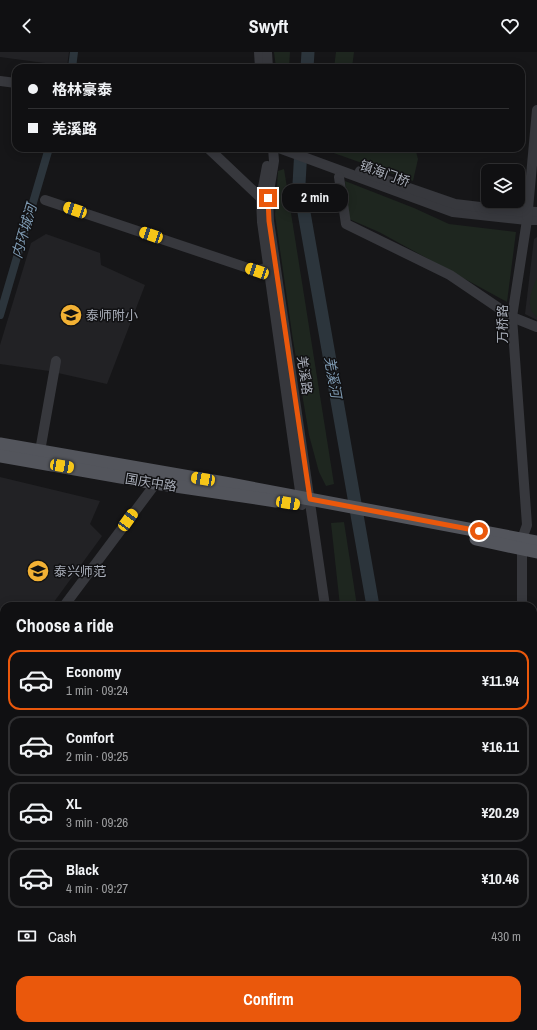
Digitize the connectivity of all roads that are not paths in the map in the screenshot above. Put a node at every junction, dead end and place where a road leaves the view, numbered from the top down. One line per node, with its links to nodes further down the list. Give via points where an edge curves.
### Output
1 (259, 52): 3 (street)
2 (267, 52): 4 (street)
3 (260, 64)
4 (268, 64)
5 (0, 75): 6 (street)
6 (12, 76)
7 (0, 81): 8 (street)
8 (12, 82)
9 (537, 110): 21 (street, 万桥路)
10 (213, 152): 19 (street)
11 (220, 152): 16 (street, via 251,180 259,181)
12 (267, 152): 16 (street, 羌溪路, via 268,162)
13 (273, 152): 19 (street, 羌溪路, via 274,161)
14 (291, 152): 18 (street, 镇海门桥)
15 (308, 152): 18 (street)
16 (264, 177): 19 (street, 羌溪路)
17 (339, 177): 23 (street, via 346,224 450,275)
18 (414, 194): 21 (street, via 453,212)
19 (265, 198): 22 (street, 羌溪路)
20 (45, 200): 22 (street, via 257,271)
21 (532, 216): 23 (street, 万桥路)
22 (272, 265): 31 (street, 羌溪路)
23 (512, 316): 24 (street); 33 (street, 万桥路, via 526,524)
24 (537, 327)
25 (56, 361): 27 (street)
26 (0, 444): 27 (main road, 国庆中路)
27 (40, 451): 29 (main road, 国庆中路)
28 (0, 456): 30 (main road, 国庆中路)
29 (163, 472): 30 (street); 31 (main road, 国庆中路)
30 (156, 483): 31 (main road, 国庆中路); 35 (street)
31 (306, 502): 33 (main road, 国庆中路); 36 (street, 羌溪路)
32 (537, 542): 33 (main road)
33 (522, 544): 34 (main road); 37 (street, 万桥路)
34 (537, 552)
35 (67, 602)
36 (324, 602)
37 (522, 602)

